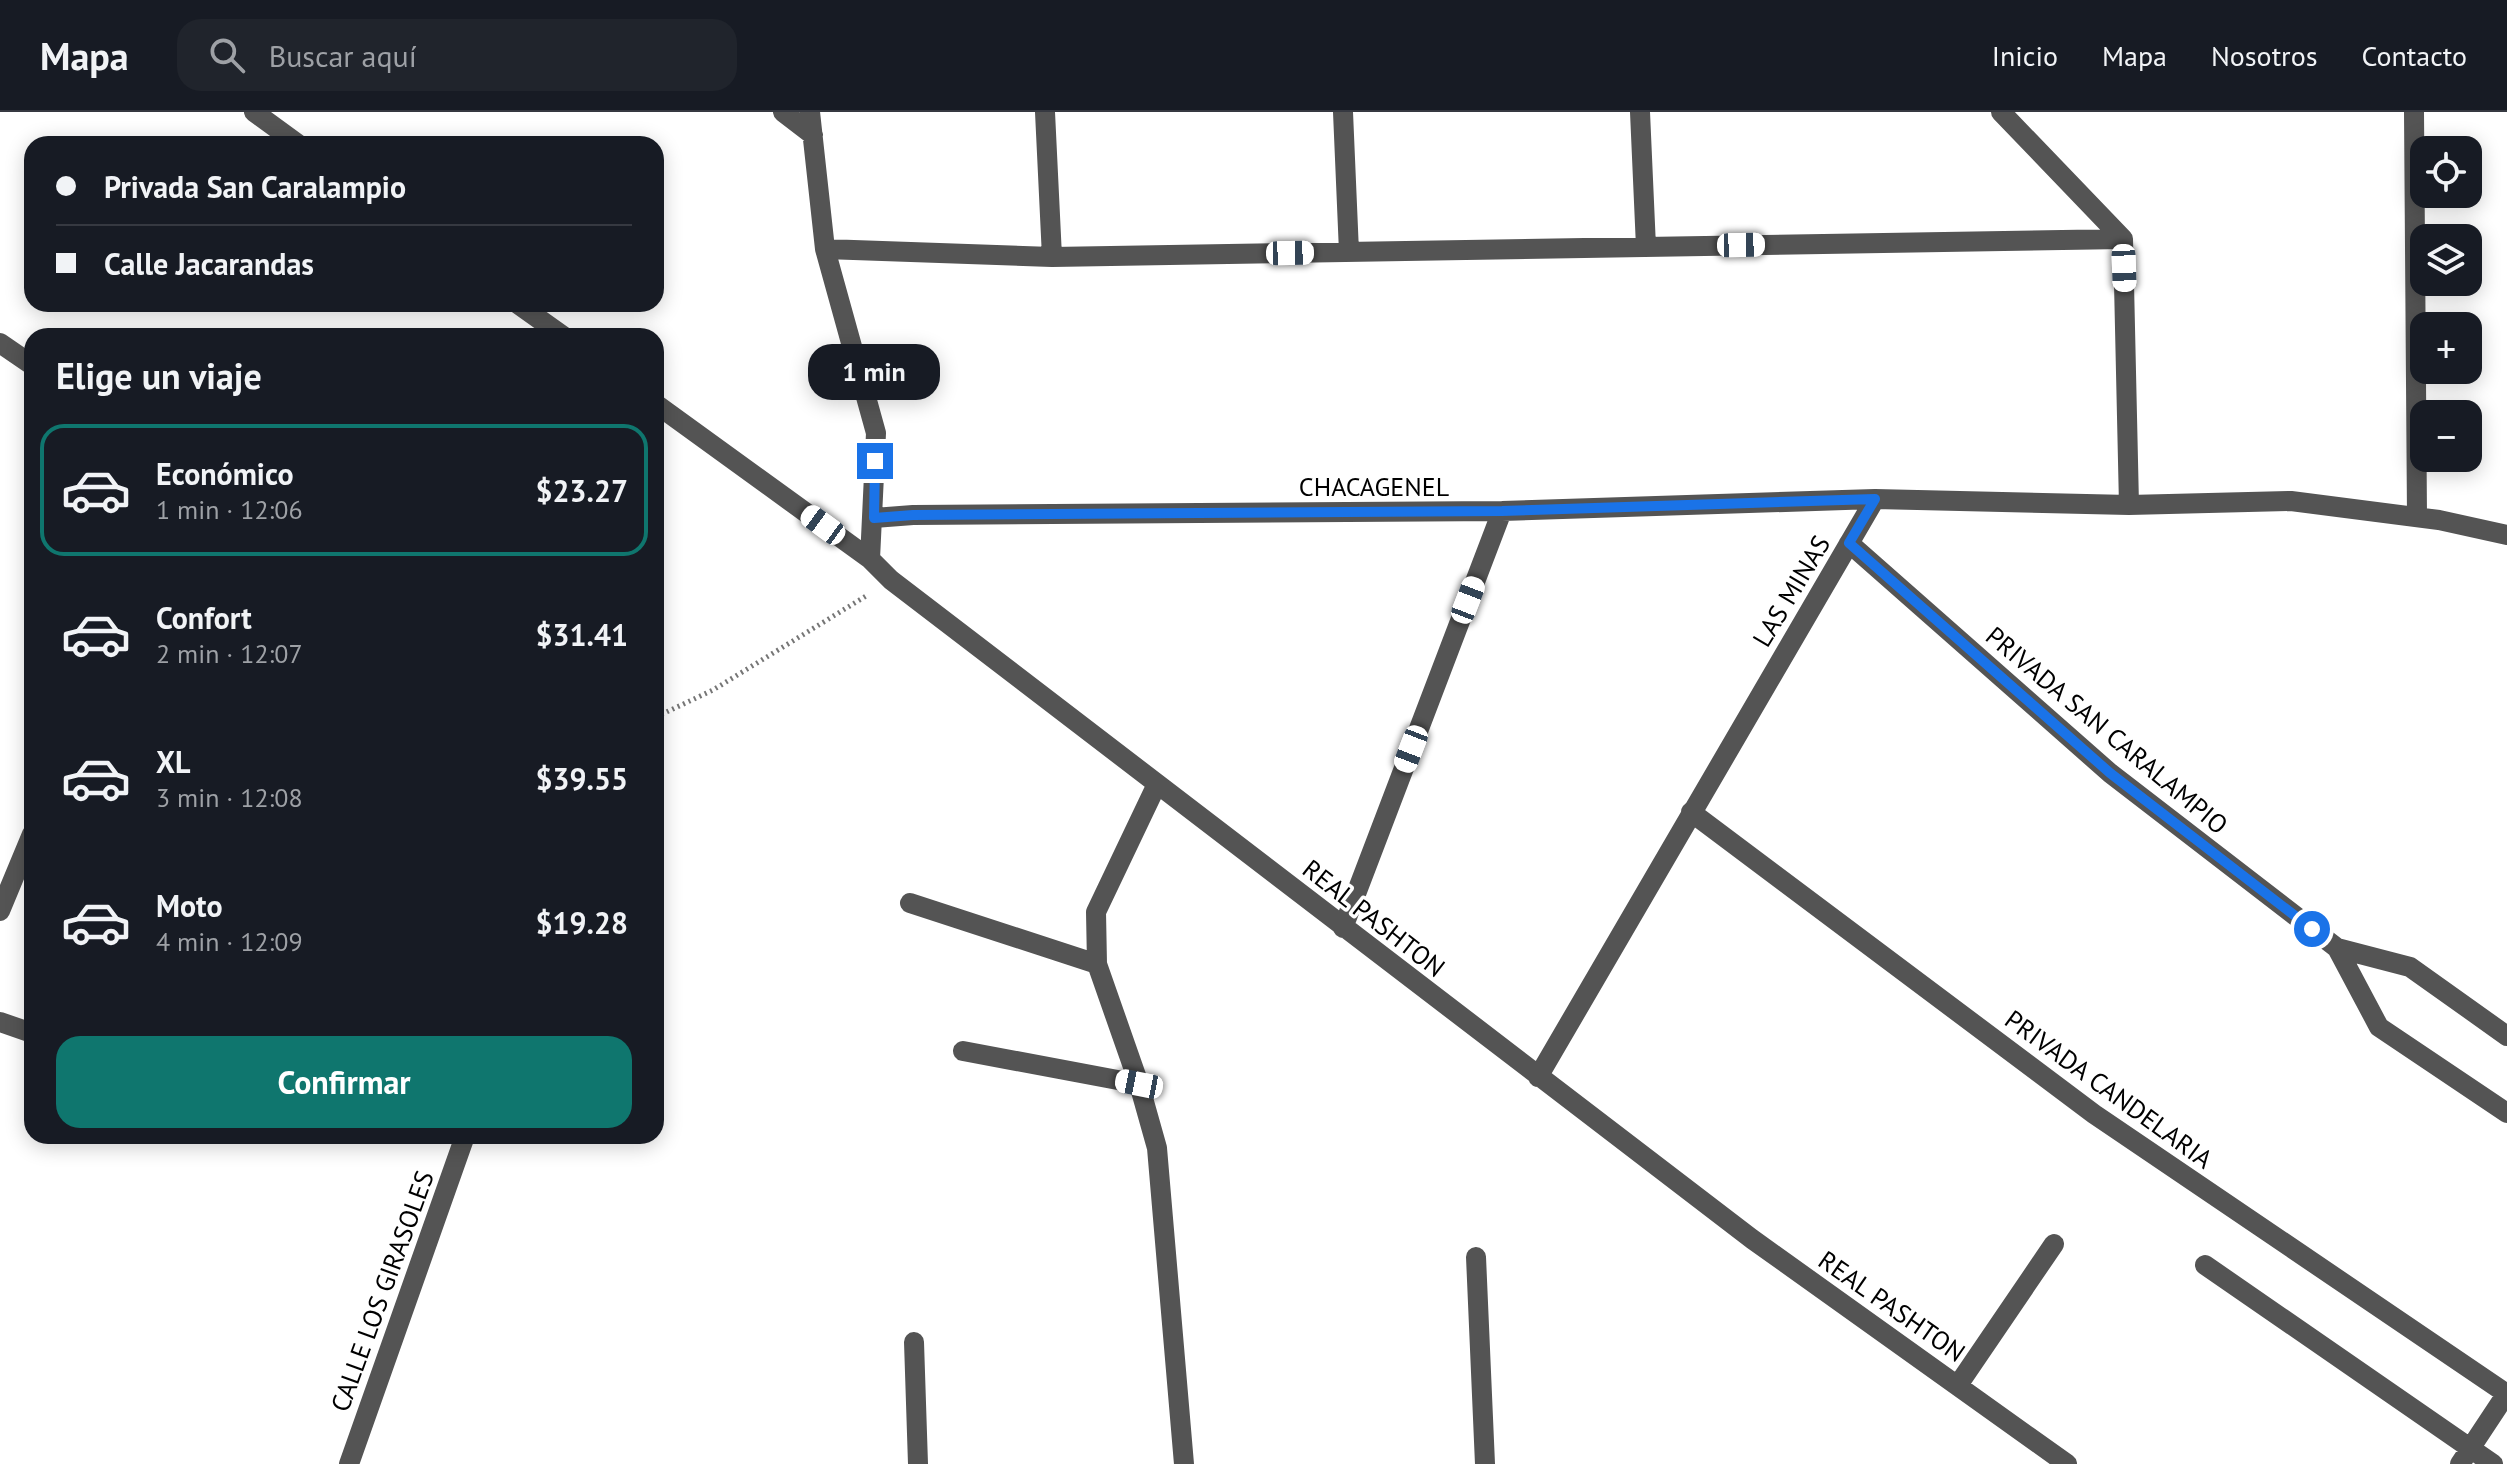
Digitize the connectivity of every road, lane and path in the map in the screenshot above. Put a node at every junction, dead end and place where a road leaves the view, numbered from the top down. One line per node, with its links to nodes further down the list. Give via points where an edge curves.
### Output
1 (254, 112): 10 (street)
2 (783, 112): 9 (street)
3 (810, 112): 9 (street)
4 (1045, 112): 15 (street)
5 (1343, 112): 14 (street)
6 (1640, 112): 12 (street)
7 (2001, 112): 11 (street)
8 (2414, 112): 24 (street)
9 (813, 135): 13 (street)
10 (287, 136)
11 (2123, 239): 12 (street); 22 (street)
12 (1646, 247): 14 (street)
13 (825, 249): 15 (street); 25 (street, via 876,433)
14 (1349, 252): 15 (street)
15 (1052, 257)
16 (529, 312): 17 (street)
17 (552, 328)
18 (0, 343): 19 (street)
19 (24, 360)
20 (664, 410): 28 (street, REAL PASHTON)
21 (1875, 499): 22 (street); 23 (street, CHACAGENEL); 27 (street, LAS MINAS)
22 (2129, 505): 24 (street, via 2291,501)
23 (1502, 511): 25 (street, CHACAGENEL); 36 (street)
24 (2417, 516): 26 (street)
25 (874, 518): 28 (street)
26 (2507, 535)
27 (1849, 543): 32 (street, LAS MINAS); 37 (street, PRIVADA SAN CARALAMPIO, via 2110,773)
28 (870, 559): 29 (street, REAL PASHTON)
29 (891, 580): 30 (path, via 713,690); 31 (street, REAL PASHTON)
30 (664, 713)
31 (1157, 784): 36 (street, REAL PASHTON); 38 (street, via 1096,912)
32 (1691, 812): 43 (street, LAS MINAS); 52 (street, PRIVADA CANDELARIA, via 2094,1114)
33 (24, 853): 35 (street)
34 (910, 903): 38 (street)
35 (0, 911)
36 (1343, 928): 43 (street, REAL PASHTON)
37 (2337, 948): 41 (street, PRIVADA SAN CARALAMPIO, via 2410,967); 45 (street, PRIVADA SAN CARALAMPIO, via 2379,1027)
38 (1097, 964): 44 (street)
39 (0, 1022): 40 (street)
40 (24, 1030)
41 (2507, 1036)
42 (963, 1051): 44 (street)
43 (1538, 1077): 51 (street, REAL PASHTON, via 1752,1239)
44 (1139, 1084): 56 (street, via 1157,1148)
45 (2507, 1113)
46 (462, 1144): 54 (street, CALLE LOS GIRASOLES)
47 (2054, 1244): 51 (street)
48 (1476, 1257): 57 (street)
49 (2205, 1265): 53 (street)
50 (914, 1342): 55 (street)
51 (1958, 1385): 58 (street, REAL PASHTON)
52 (2507, 1393): 53 (street)
53 (2466, 1456): 59 (street)
54 (349, 1464)
55 (918, 1464)
56 (1184, 1464)
57 (1485, 1464)
58 (2067, 1464)
59 (2493, 1464)

